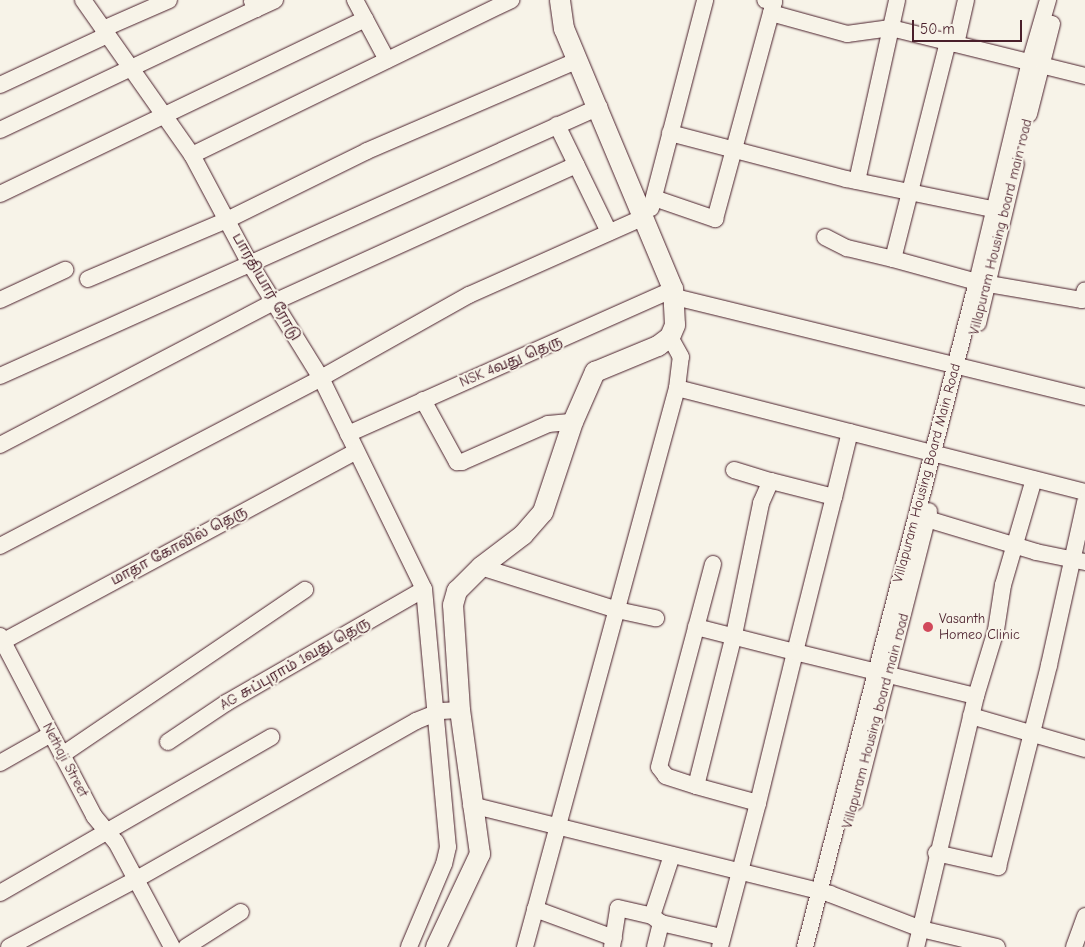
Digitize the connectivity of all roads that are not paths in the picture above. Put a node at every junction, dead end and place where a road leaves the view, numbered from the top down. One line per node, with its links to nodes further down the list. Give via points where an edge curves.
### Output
1 (83, 0): 16 (street, பாரதியார் ரோடு)
2 (169, 0): 16 (street)
3 (275, 0): 12 (street)
4 (355, 0): 14 (street)
5 (511, 0): 18 (street)
6 (560, 0): 19 (street)
7 (705, 0): 28 (street)
8 (897, 0): 15 (street)
9 (966, 0): 17 (street)
10 (1048, 0): 20 (street, Villapuram Housing Board Main Road)
11 (1059, 0): 20 (street)
12 (254, 4): 21 (street)
13 (771, 4): 15 (street, via 847,34); 29 (street)
14 (365, 19): 18 (street); 25 (street)
15 (891, 28): 17 (street); 32 (street)
16 (105, 32): 21 (street, பாரதியார் ரோடு); 23 (street)
17 (952, 43): 20 (street); 33 (street)
18 (387, 60): 30 (street)
19 (571, 63): 24 (street); 37 (street, via 366,151)
20 (1036, 63): 22 (street); 36 (street, Villapuram Housing Board Main Road)
21 (130, 66): 25 (street, பாரதியார் ரோடு); 27 (street)
22 (1085, 76)
23 (0, 85)
24 (589, 110): 26 (street); 38 (street)
25 (164, 116): 30 (street, பாரதியார் ரோடு); 34 (street)
26 (557, 125): 31 (street); 42 (street)
27 (0, 130)
28 (670, 133): 29 (street); 35 (street)
29 (735, 150): 32 (street); 35 (street, via 716,219)
30 (192, 155): 37 (street, பாரதியார் ரோடு)
31 (576, 165): 39 (street); 49 (street)
32 (857, 181): 33 (street)
33 (911, 192): 36 (street); 41 (street)
34 (0, 194)
35 (654, 198): 38 (street)
36 (998, 210): 45 (street, Villapuram Housing Board Main Road)
37 (227, 220): 42 (street, பாரதியார் ரோடு); 44 (street)
38 (638, 222): 39 (street); 46 (street)
39 (610, 232): 53 (street, via 469,295)
40 (825, 237): 41 (street, via 847,248)
41 (893, 259): 45 (street)
42 (250, 262): 49 (street, பாரதியார் ரோடு); 52 (street)
43 (65, 270): 48 (street)
44 (88, 279)
45 (984, 283): 47 (street); 51 (street, Villapuram Housing board main road)
46 (665, 296): 50 (street, via 675,325); 51 (street); 56 (street, NSK 4வது தெரு)
47 (1084, 297)
48 (0, 300)
49 (274, 302): 53 (street, பாரதியார் ரோடு); 60 (street)
50 (670, 337): 54 (street, via 680,357); 57 (street, via 658,346 595,372)
51 (960, 367): 55 (street); 62 (street, Villapuram Housing Board Main Road)
52 (0, 376)
53 (321, 378): 59 (street, பாரதியார் ரோடு); 71 (street)
54 (677, 388): 58 (street); 77 (street)
55 (1085, 397)
56 (423, 400): 57 (street, via 456,462); 59 (street, NSK 4வது தெரு)
57 (560, 423): 74 (street, via 543,512 523,536)
58 (850, 432): 62 (street); 67 (street)
59 (348, 434): 61 (street, பாரதியார் ரோடு)
60 (0, 446)
61 (356, 451): 76 (street, பாரதியார் ரோடு); 81 (street, மாதா கோவில் தெரு)
62 (937, 455): 64 (street); 69 (street, Villapuram Housing board main road); 83 (street, Villapuram Housing Board Main Road)
63 (734, 470): 65 (street)
64 (1034, 479): 66 (street); 70 (street)
65 (771, 481): 67 (street); 80 (street, via 761,504)
66 (1085, 492)
67 (834, 497): 82 (street)
68 (1085, 502): 72 (street)
69 (926, 519): 70 (street); 83 (street, Villapuram Housing board main road)
70 (1015, 543): 72 (street); 84 (street, via 1003,585 996,630)
71 (0, 546)
72 (1079, 561): 88 (street)
73 (713, 564): 79 (street)
74 (481, 567): 76 (street, via 456,591); 77 (street)
75 (305, 590): 92 (street)
76 (436, 599): 85 (street); 90 (street, AG சுப்புராம் 1வது தெரு, via 226,703)
77 (617, 610): 78 (street); 97 (street)
78 (656, 618)
79 (696, 627): 80 (street); 94 (street, via 659,767 666,776)
80 (734, 635): 82 (street); 94 (street)
81 (1, 640): 87 (street, Nethaji Street)
82 (795, 652): 83 (street); 95 (street)
83 (882, 672): 84 (street); 105 (street, Villapuram Housing board main road)
84 (976, 696): 86 (street)
85 (448, 711): 96 (street); 102 (street); 103 (street)
86 (971, 716): 88 (street); 99 (street)
87 (51, 734): 92 (street, Nethaji Street); 93 (street)
88 (1032, 734): 91 (street); 99 (street, via 998,867)
89 (271, 737): 98 (street)
90 (168, 742)
91 (1085, 749)
92 (62, 754): 98 (street, Nethaji Street, via 94,816)
93 (0, 763)
94 (696, 786): 95 (street)
95 (758, 803): 101 (street)
96 (471, 805): 97 (street); 103 (street, via 480,854)
97 (558, 826): 100 (street); 106 (street)
98 (106, 831): 102 (street, Nethaji Street, via 116,842); 104 (street)
99 (936, 853): 110 (street)
100 (672, 855): 101 (street); 109 (street)
101 (741, 872): 105 (street); 112 (street)
102 (135, 880): 114 (street); 115 (street, Nethaji Street)
103 (447, 889): 117 (street); 118 (street)
104 (0, 893)
105 (825, 893): 110 (street); 121 (street); 122 (street, Villapuram Housing board main road)
106 (535, 909): 111 (street); 119 (street)
107 (241, 912): 116 (street)
108 (1085, 916): 125 (street)
109 (657, 919): 111 (street, via 618,908); 112 (street); 120 (street)
110 (921, 929): 113 (street); 123 (street)
111 (613, 942)
112 (720, 942)
113 (977, 945): 124 (street)
114 (9, 947)
115 (172, 947)
116 (186, 947)
117 (409, 947)
118 (436, 947)
119 (525, 947)
120 (655, 947)
121 (805, 947)
122 (817, 947)
123 (916, 947)
124 (997, 947)
125 (1074, 947)

